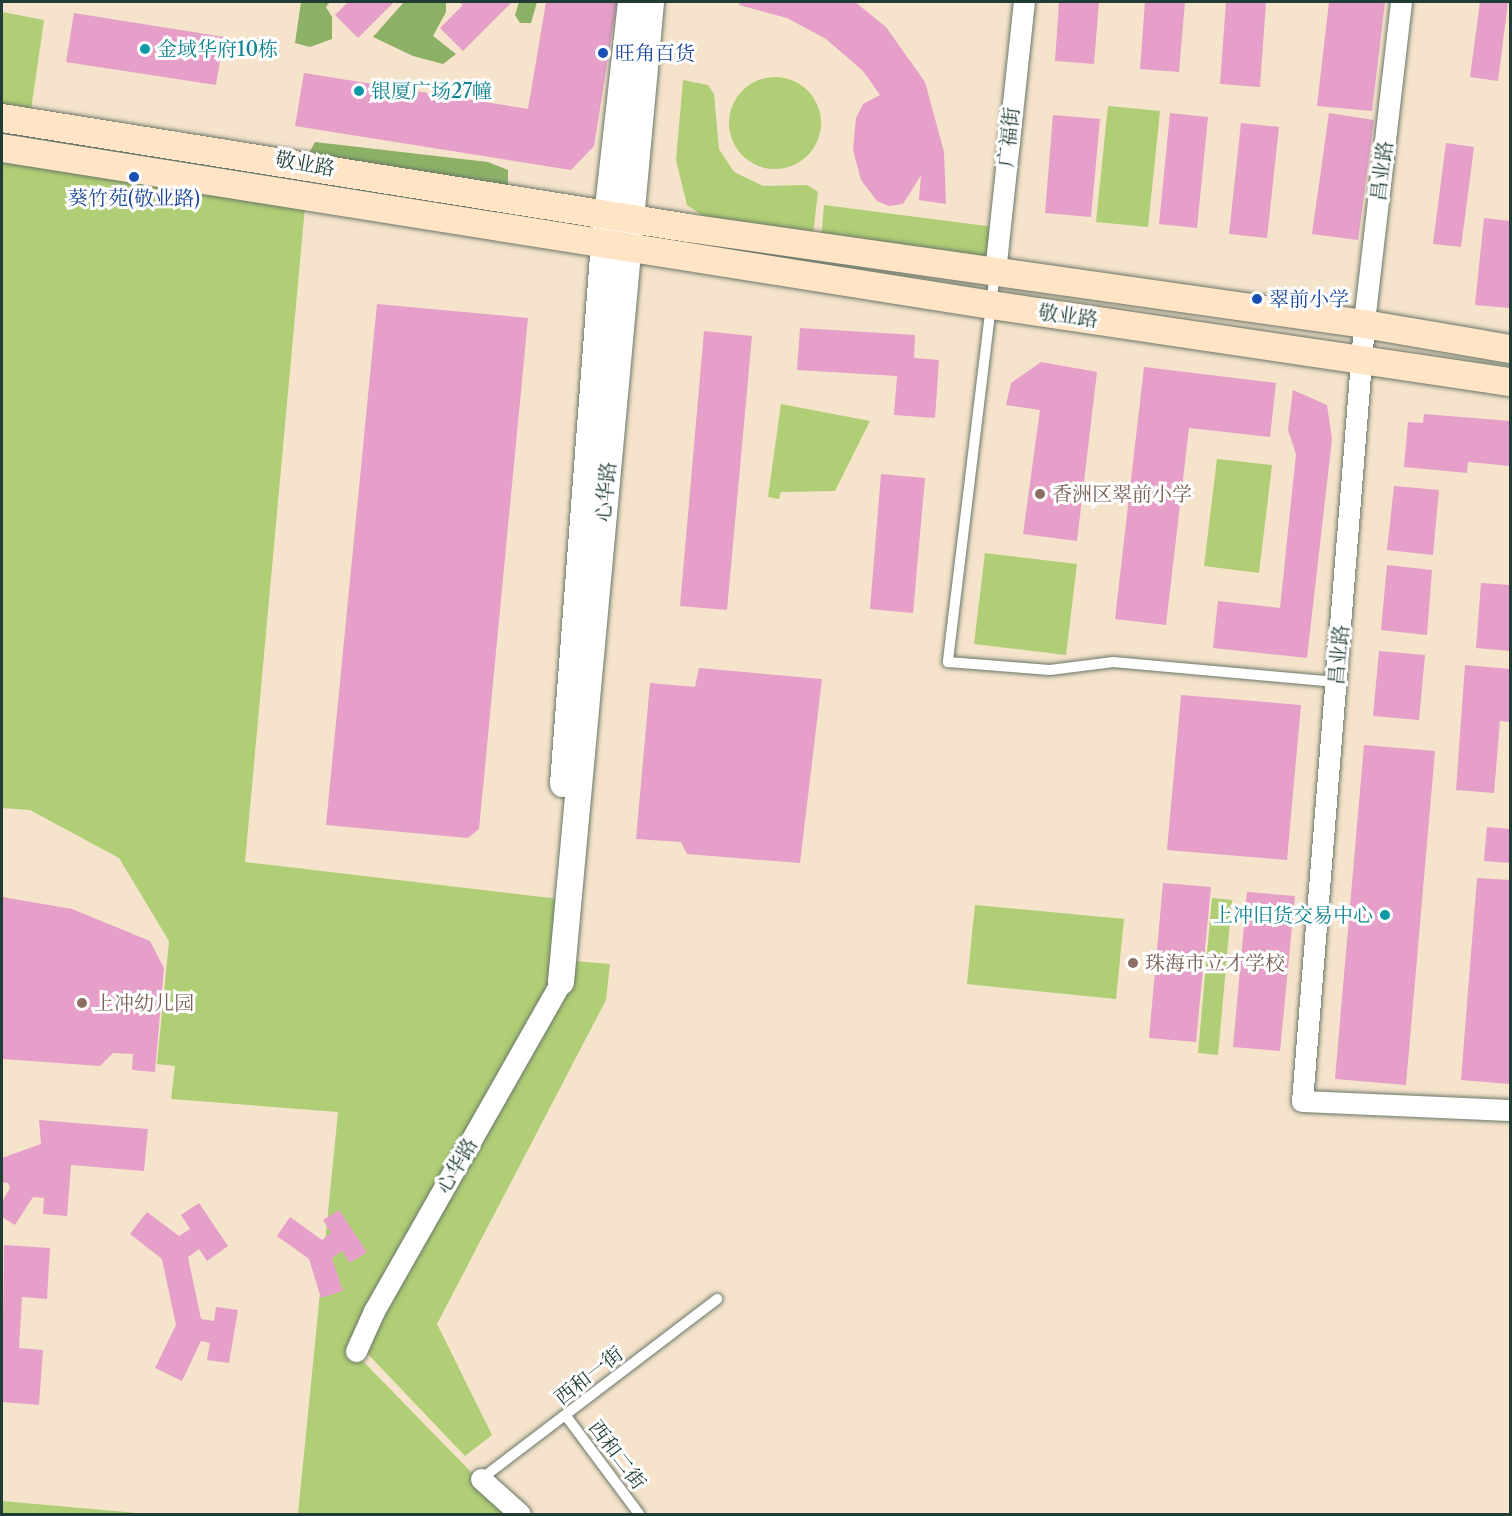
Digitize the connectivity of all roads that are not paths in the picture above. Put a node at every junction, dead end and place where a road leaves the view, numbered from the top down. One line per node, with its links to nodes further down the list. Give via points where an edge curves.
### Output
1 (631, 2): 7 (street, 心华路)
2 (651, 2): 7 (street, 心华路)
3 (1024, 2): 9 (street, 广福街)
4 (1401, 2): 11 (street, 昌业路)
5 (2, 118): 7 (main road, 敬业路)
6 (2, 148): 8 (main road, 敬业路)
7 (619, 217): 8 (street, 心华路); 9 (main road, 敬业路)
8 (615, 245): 10 (main road, 敬业路); 16 (street, 心华路)
9 (995, 272): 10 (lane); 11 (main road, 敬业路)
10 (991, 305): 13 (main road, 敬业路); 15 (lane, via 948,662 1050,670 1113,662)
11 (1364, 324): 12 (main road, 敬业路); 13 (street, 昌业路)
12 (1510, 349)
13 (1362, 360): 14 (main road, 敬业路); 15 (street, 昌业路)
14 (1510, 382)
15 (1336, 682): 17 (street, 昌业路, via 1302,1101)
16 (561, 982): 19 (street, 心华路, via 374,1311)
17 (1510, 1110)
18 (717, 1299): 20 (lane, 西和一街)
19 (356, 1351)
20 (566, 1416): 21 (lane, 西和一街); 23 (lane, 西和二街)
21 (481, 1479): 22 (street)
22 (520, 1515)
23 (639, 1515)

